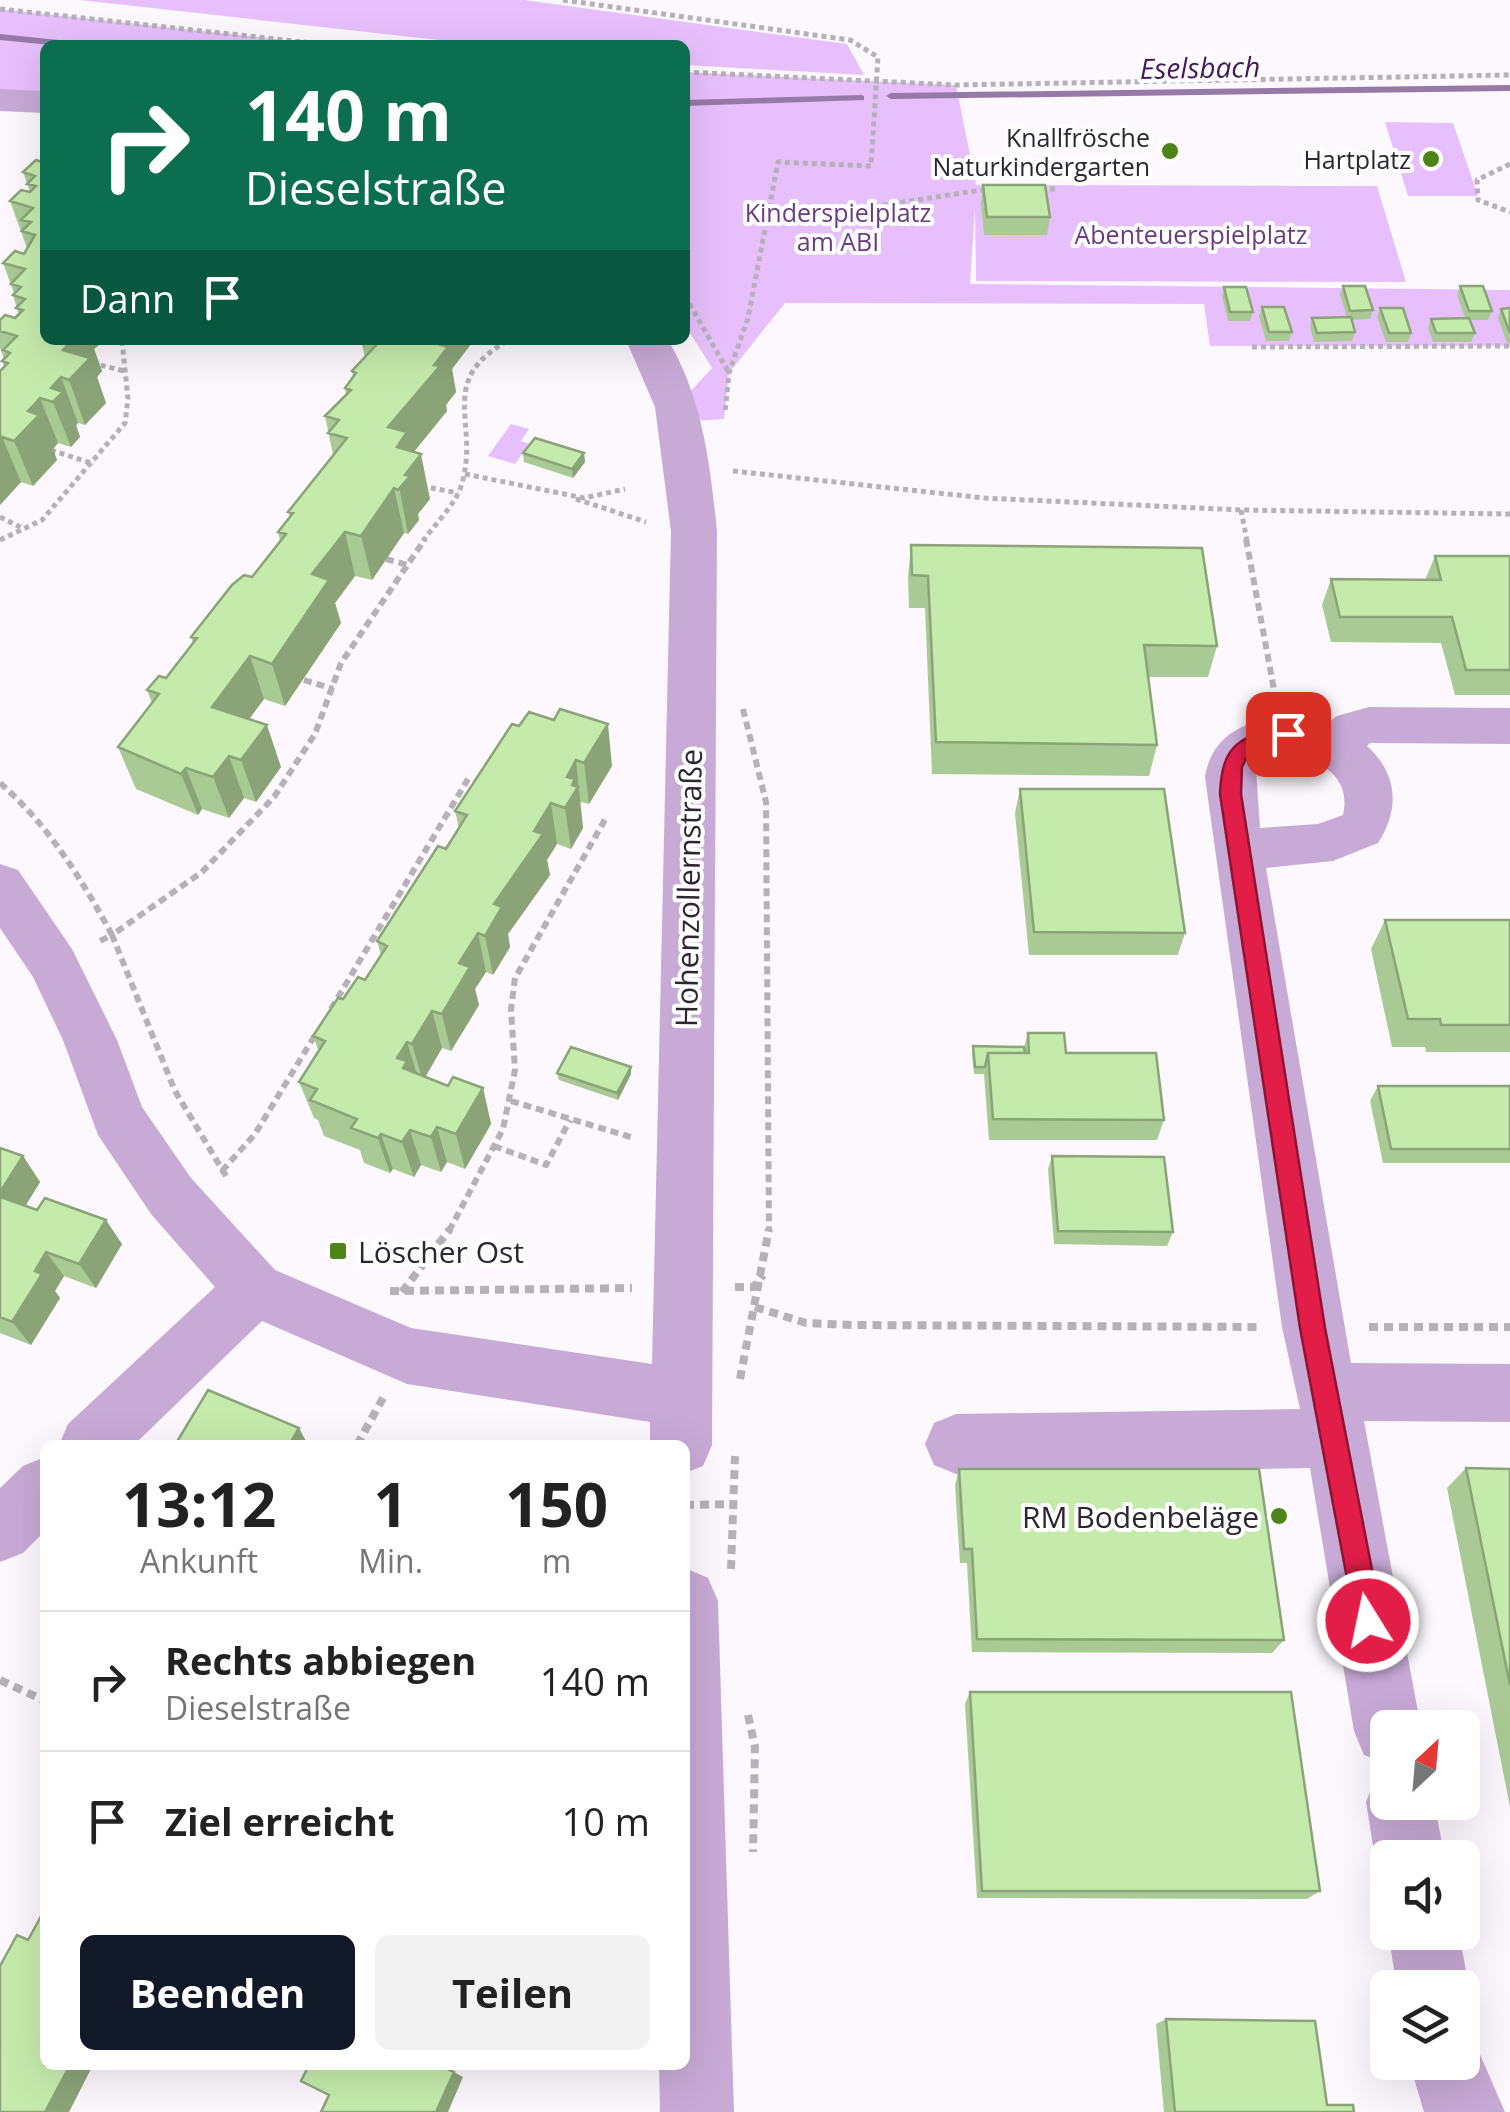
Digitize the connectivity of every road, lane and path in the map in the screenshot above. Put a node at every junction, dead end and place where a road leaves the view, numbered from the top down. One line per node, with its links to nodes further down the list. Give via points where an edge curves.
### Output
1 (563, 0): 6 (path, via 850,40 878,57)
2 (0, 9): 3 (path)
3 (284, 40)
4 (690, 72): 6 (path)
5 (1510, 75): 6 (path)
6 (873, 84): 14 (path, via 871,166 778,162)
7 (0, 100): 8 (street)
8 (40, 102)
9 (1510, 164): 13 (path, via 1478,180 1478,200)
10 (991, 189): 14 (path)
11 (1024, 189): 12 (path)
12 (1057, 189)
13 (1510, 212)
14 (768, 223): 23 (path)
15 (690, 305): 23 (path)
16 (122, 345): 22 (path)
17 (500, 345): 25 (path)
18 (650, 345): 26 (street, Hohenzollernstraße)
19 (1252, 346): 20 (path)
20 (1510, 346)
21 (81, 360): 22 (path)
22 (124, 371): 28 (path, via 125,423)
23 (729, 373): 26 (path, via 724,419)
24 (450, 382): 25 (path)
25 (464, 386): 30 (path)
26 (680, 422): 39 (street, Hohenzollernstraße)
27 (51, 450): 28 (path)
28 (94, 464): 38 (path, via 42,520)
29 (732, 471): 35 (path, via 984,498)
30 (465, 474): 33 (path); 34 (path)
31 (411, 484): 33 (path)
32 (625, 489): 34 (path, via 603,499)
33 (458, 493): 42 (path)
34 (576, 499): 39 (path)
35 (1241, 510): 36 (path); 47 (path)
36 (1510, 514)
37 (0, 517): 38 (path)
38 (23, 529): 40 (path)
39 (694, 531): 57 (street, Hohenzollernstraße)
40 (0, 540)
41 (386, 559): 42 (path)
42 (408, 565): 44 (path, via 340,664)
43 (304, 680): 44 (path)
44 (332, 689): 53 (path, via 314,736 236,843 176,895)
45 (742, 700): 61 (path, via 746,739 764,777 766,802 768,1248 754,1287)
46 (1510, 726): 47 (street, via 1369,725)
47 (1307, 741): 51 (street, via 1258,740 1241,750 1231,767); 51 (street, via 1345,753 1368,783 1369,812 1360,830 1338,841)
48 (468, 778): 59 (path, via 255,1134)
49 (0, 784): 53 (path, via 64,847)
50 (607, 816): 55 (path, via 515,978)
51 (1238, 851): 67 (street)
52 (0, 885): 54 (street)
53 (112, 935): 54 (path); 59 (path, via 170,1074)
54 (53, 964): 62 (street, via 118,1118 170,1196)
55 (511, 1101): 56 (path); 58 (path)
56 (570, 1120): 57 (path, via 624,1137); 58 (path, via 546,1165)
57 (684, 1145): 61 (street, Hohenzollernstraße)
58 (494, 1146): 64 (path, via 444,1240)
59 (222, 1171): 60 (path)
60 (234, 1185)
61 (681, 1287): 64 (path); 70 (street, Hohenzollernstraße)
62 (254, 1289): 70 (street, via 407,1356 607,1389); 71 (street)
63 (384, 1290): 64 (path)
64 (402, 1293)
65 (755, 1307): 67 (path, via 806,1323 854,1325)
66 (1510, 1326): 67 (path)
67 (1312, 1328): 69 (street)
68 (1510, 1393): 69 (street)
69 (1332, 1415): 72 (street); 79 (street)
70 (680, 1420)
71 (95, 1440)
72 (956, 1444)
73 (40, 1493): 76 (street)
74 (733, 1504): 75 (path)
75 (690, 1505)
76 (0, 1530)
77 (0, 1680): 78 (path)
78 (40, 1699)
79 (1384, 1710)
80 (690, 1834): 82 (street)
81 (1449, 2080): 83 (street)
82 (696, 2112)
83 (1468, 2112)

